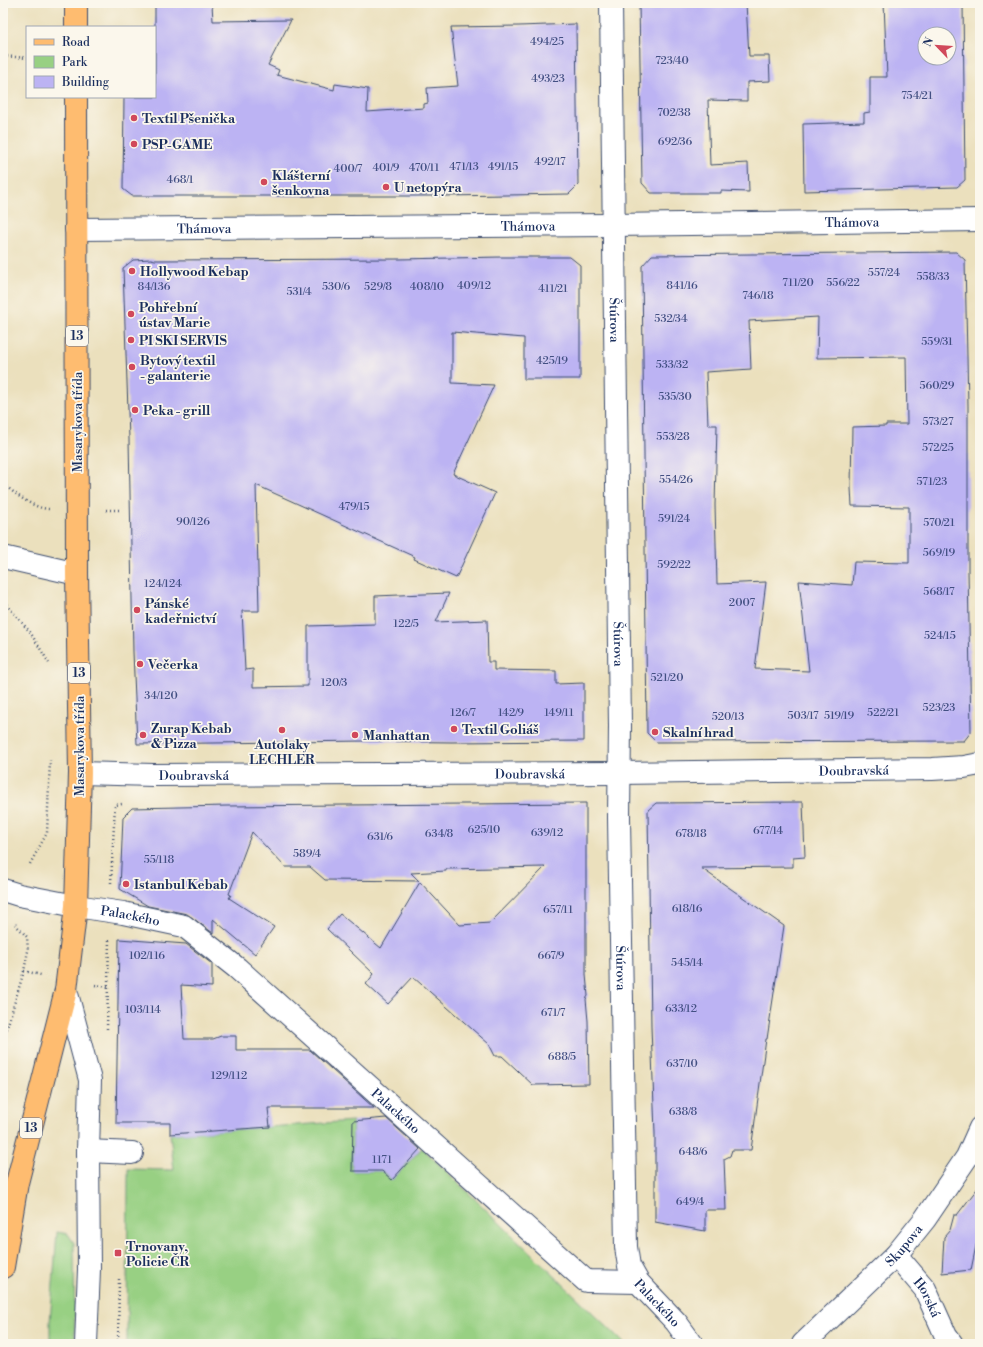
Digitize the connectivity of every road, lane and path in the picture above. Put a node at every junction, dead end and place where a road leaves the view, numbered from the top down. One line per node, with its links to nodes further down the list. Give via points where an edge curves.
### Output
1 (76, 3): 3 (main road)
2 (611, 3): 8 (street, Štúrova)
3 (76, 26)
4 (3, 56): 5 (path)
5 (26, 58)
6 (76, 98): 9 (main road, Masarykova třída / 13)
7 (980, 220): 8 (street, Thámova)
8 (614, 225): 9 (street, Thámova); 19 (street, Štúrova)
9 (76, 229): 11 (main road, Masarykova třída / 13)
10 (3, 484): 11 (path, via 41,509)
11 (77, 511): 13 (main road, Masarykova třída / 13)
12 (3, 557): 13 (street)
13 (77, 574): 18 (main road, Masarykova třída / 13)
14 (3, 602): 15 (path, via 30,632 49,662)
15 (50, 670)
16 (50, 754): 21 (path, via 47,833)
17 (980, 764): 19 (street, Doubravská, via 932,769)
18 (80, 772): 20 (street, Doubravská); 23 (main road, Masarykova třída / 13)
19 (619, 773): 20 (street, Doubravská); 35 (street, Štúrova, via 626,1247 629,1266)
20 (140, 775): 24 (path, via 141,800 114,805)
21 (30, 864)
22 (3, 890): 23 (street, Palackého)
23 (76, 906): 24 (street, Palackého); 26 (main road, Masarykova třída / 13)
24 (110, 911): 27 (path); 35 (street, Palackého, via 184,926 236,968 586,1281)
25 (24, 971): 28 (path)
26 (66, 990): 30 (street, via 90,1080); 33 (main road, Masarykova třída / 13, via 17,1183)
27 (106, 1035)
28 (3, 1041)
29 (980, 1128): 32 (street, Skupova, via 967,1157 925,1219)
30 (88, 1151): 31 (street); 36 (street, via 89,1269)
31 (132, 1153)
32 (896, 1255): 39 (street, Skupova); 40 (street, Horská, via 925,1289)
33 (3, 1267)
34 (119, 1275): 37 (path)
35 (638, 1282): 38 (street, Palackého, via 676,1322)
36 (86, 1344)
37 (118, 1344)
38 (692, 1344)
39 (804, 1344)
40 (952, 1344)

